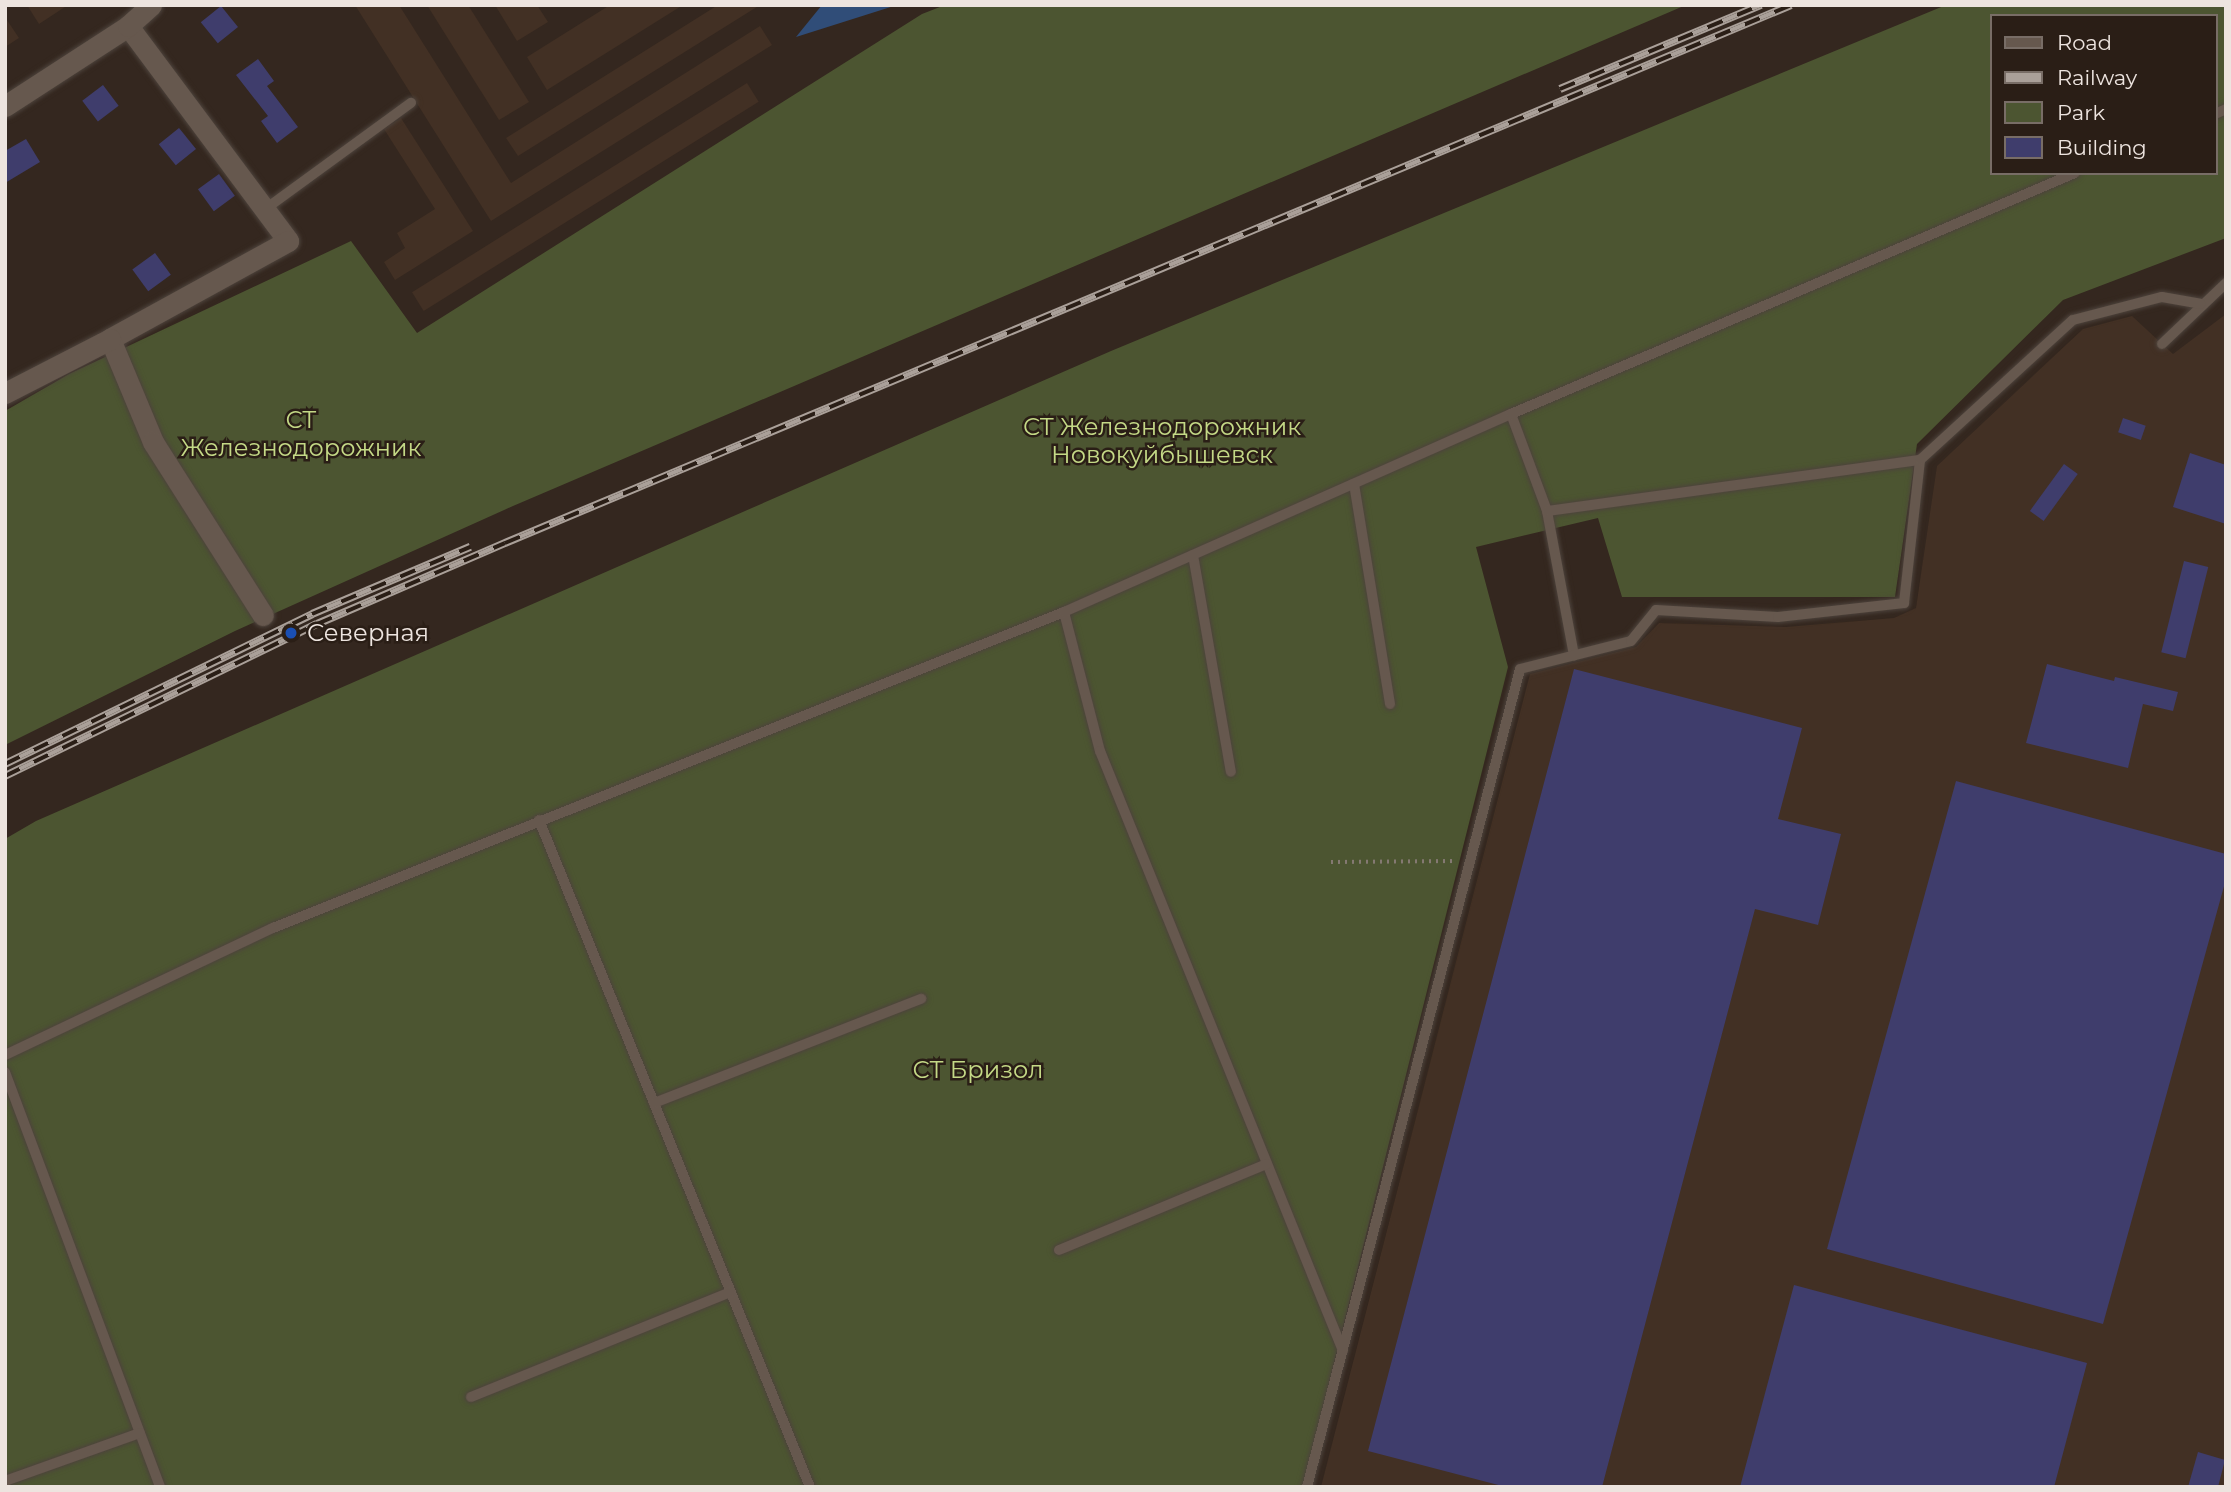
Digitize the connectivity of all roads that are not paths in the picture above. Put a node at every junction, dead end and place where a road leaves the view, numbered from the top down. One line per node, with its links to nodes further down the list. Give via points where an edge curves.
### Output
1 (151, 5): 2 (street)
2 (128, 26): 4 (street); 6 (street)
3 (411, 103): 6 (lane)
4 (5, 106)
5 (2071, 175): 12 (lane)
6 (264, 210): 9 (street, via 288,241)
7 (2226, 283): 8 (lane)
8 (2200, 304): 10 (lane); 13 (lane, via 2162,297 2073,320)
9 (110, 339): 11 (street); 18 (street, via 153,442)
10 (2162, 344)
11 (5, 393)
12 (1511, 414): 14 (lane); 15 (lane)
13 (1920, 460): 15 (lane); 19 (lane, via 1904,603 1779,617 1657,610 1631,641)
14 (1354, 484): 16 (lane); 20 (lane)
15 (1546, 511): 19 (lane)
16 (1193, 555): 17 (lane); 21 (lane)
17 (1064, 612): 22 (lane); 27 (lane, via 1100,751)
18 (263, 615)
19 (1574, 654): 30 (lane, via 1520,669)
20 (1390, 704)
21 (1231, 772)
22 (539, 820): 24 (lane, via 273,928); 26 (lane)
23 (920, 999): 26 (lane)
24 (5, 1055)
25 (5, 1072): 32 (lane)
26 (654, 1103): 29 (lane)
27 (1267, 1164): 28 (lane); 30 (lane)
28 (1059, 1250)
29 (731, 1292): 31 (lane); 35 (lane)
30 (1343, 1351): 36 (lane)
31 (471, 1397)
32 (139, 1433): 33 (lane); 34 (lane)
33 (5, 1481)
34 (160, 1487)
35 (810, 1487)
36 (1307, 1487)

